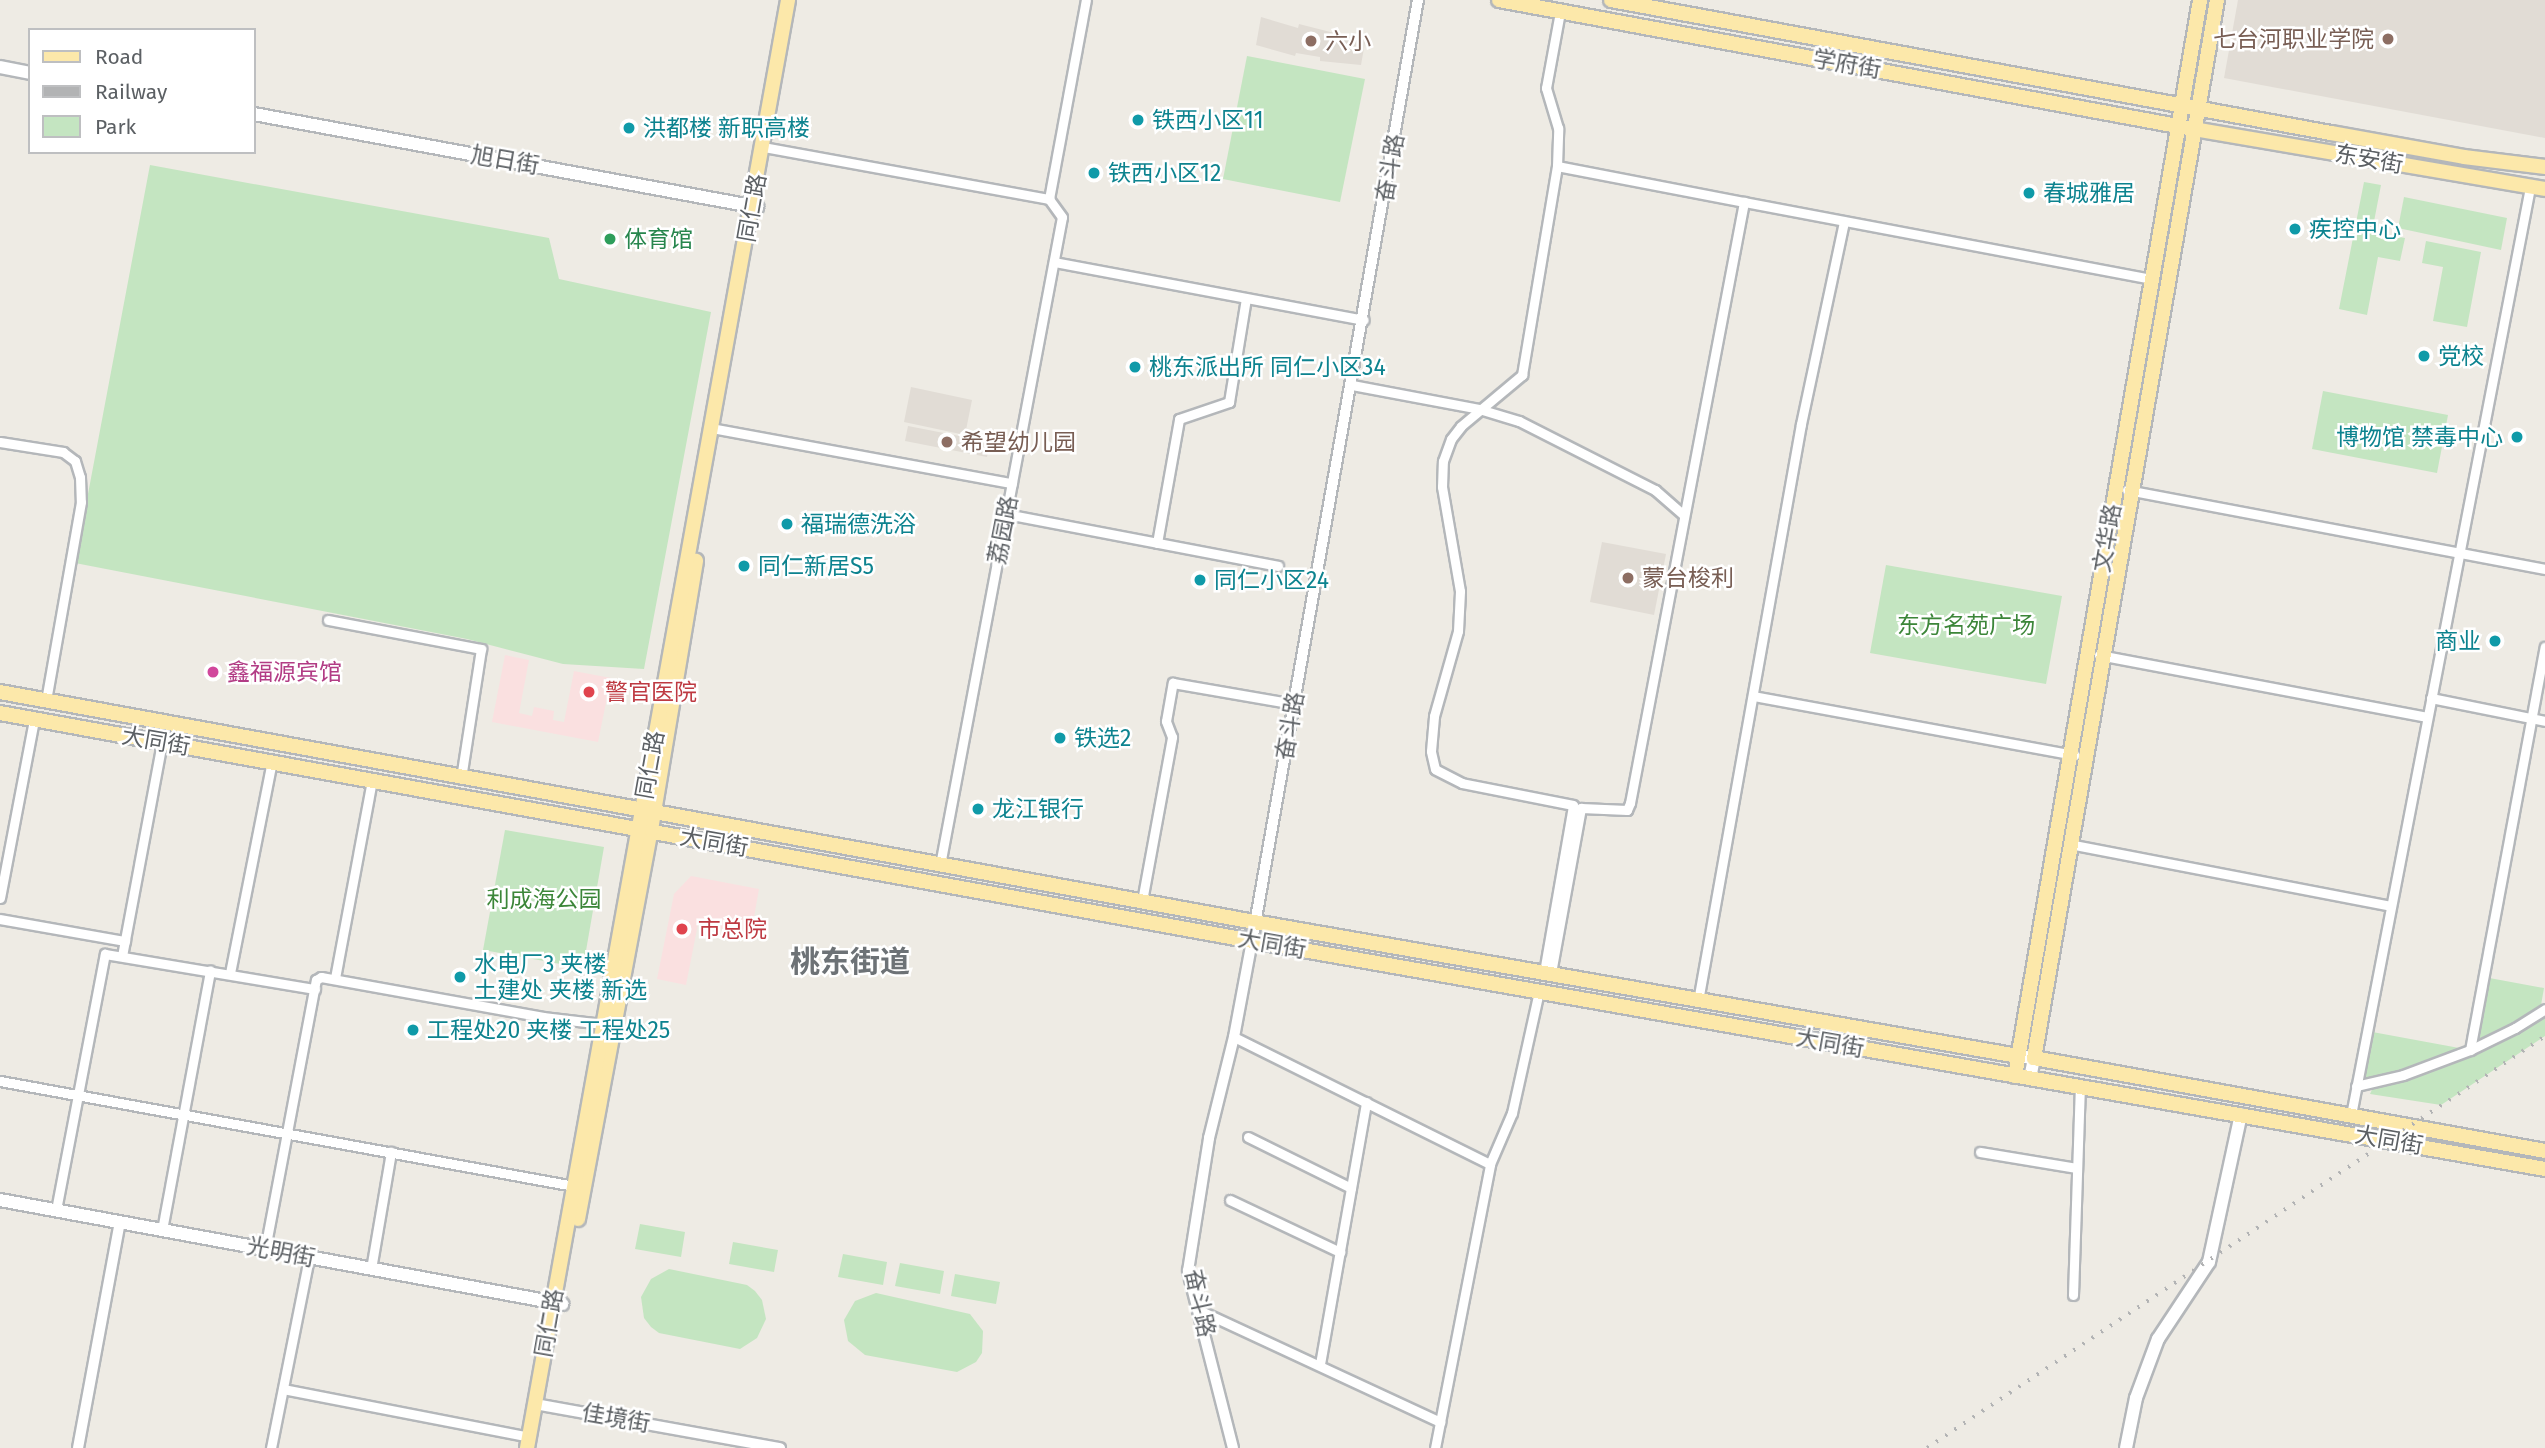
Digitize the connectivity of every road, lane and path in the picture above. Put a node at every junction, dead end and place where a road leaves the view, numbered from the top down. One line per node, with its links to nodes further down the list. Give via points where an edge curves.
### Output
1 (788, 0): 17 (main road, 同仁路)
2 (795, 0): 17 (main road, 同仁路)
3 (1086, 0): 21 (street)
4 (1418, 0): 28 (street, 奋斗路)
5 (1499, 0): 9 (main road, 学府街)
6 (1611, 0): 12 (main road, 学府街)
7 (2200, 0): 12 (main road, 文华路)
8 (2217, 0): 13 (main road, 文华路)
9 (1560, 12): 15 (main road, 学府街); 18 (street, via 1546,88 1558,128)
10 (0, 67): 11 (main road)
11 (28, 73)
12 (2181, 106): 13 (main road, 学府街); 15 (main road, 文华路)
13 (2198, 109): 16 (main road, 文华路); 19 (main road, 东安街)
14 (256, 114): 23 (main road, 旭日街)
15 (2177, 125): 16 (main road, 学府街); 26 (main road, 文华路)
16 (2194, 129): 20 (main road, 东安街); 35 (main road, 文华路)
17 (766, 147): 21 (street); 23 (main road, 同仁路)
18 (1557, 166): 22 (street); 30 (street, via 1522,374)
19 (2545, 167)
20 (2538, 188): 39 (street)
21 (1049, 199): 25 (street, 荔园路, via 1062,217)
22 (1744, 202): 24 (street); 37 (street)
23 (755, 207): 31 (main road, 同仁路)
24 (1844, 222): 26 (street); 47 (street, via 1801,424)
25 (1054, 262): 27 (street); 33 (street, 荔园路)
26 (2152, 279): 34 (main road, 文华路)
27 (1246, 298): 28 (street); 38 (street, via 1228,402 1180,419)
28 (1364, 320): 29 (street, 奋斗路)
29 (1352, 385): 30 (street); 50 (street, 奋斗路)
30 (1479, 409): 37 (street, via 1520,421 1576,447 1655,490); 75 (street, via 1451,439 1443,461 1442,487 1460,592 1458,631 1434,716 1431,751 1435,769 1462,783 1573,805)
31 (715, 429): 33 (street); 61 (main road, 同仁路)
32 (0, 442): 49 (street, via 63,452 75,461 80,477 81,502)
33 (1012, 483): 36 (street, 荔园路)
34 (2115, 488): 35 (street); 44 (main road, 文华路)
35 (2132, 491): 39 (street); 45 (main road, 文华路)
36 (1006, 514): 38 (street); 64 (street, 荔园路)
37 (1683, 514): 75 (street, via 1630,803 1627,810 1581,808)
38 (1157, 543): 40 (street)
39 (2460, 553): 41 (street); 48 (street)
40 (1278, 566)
41 (2545, 569)
42 (328, 620): 59 (street, via 481,649)
43 (2545, 647): 53 (street)
44 (2087, 653): 45 (street); 57 (main road, 文华路)
45 (2104, 655): 52 (street); 57 (main road, 文华路)
46 (0, 692): 49 (main road, 大同街)
47 (1753, 696): 57 (street); 80 (street)
48 (2431, 698): 52 (street); 53 (street)
49 (46, 701): 59 (main road, 大同街)
50 (1294, 704): 67 (street, via 1173,683 1166,721 1172,737); 70 (street, 奋斗路)
51 (0, 713): 54 (main road, 大同街)
52 (2427, 717): 68 (street)
53 (2531, 718): 55 (street); 84 (street)
54 (34, 719): 56 (main road, 大同街); 65 (street)
55 (2545, 721)
56 (162, 742): 58 (main road, 大同街); 71 (street)
57 (2078, 756): 63 (main road, 文华路); 85 (main road, 文华路)
58 (272, 761): 60 (main road, 大同街); 76 (street)
59 (461, 778): 61 (main road, 大同街)
60 (372, 781): 62 (main road, 大同街); 77 (street)
61 (648, 811): 62 (main road, 同仁路); 64 (main road, 大同街)
62 (645, 829): 72 (main road, 大同街); 82 (main road, 同仁路); 117 (main road, 同仁路)
63 (2069, 844): 68 (street); 86 (main road, 文华路)
64 (940, 865): 67 (main road, 大同街)
65 (3, 867): 66 (street)
66 (0, 898)
67 (1142, 901): 70 (main road, 大同街)
68 (2390, 906): 91 (street)
69 (0, 919): 71 (street)
70 (1254, 922): 72 (street, 奋斗路); 75 (main road, 大同街)
71 (125, 941): 73 (street)
72 (1252, 941): 79 (main road, 大同街); 83 (street, 奋斗路)
73 (122, 956): 74 (street); 92 (street, via 105,954)
74 (210, 970): 76 (street); 94 (street)
75 (1547, 973): 80 (main road, 大同街)
76 (230, 974): 78 (street)
77 (335, 978): 78 (street, via 321,977); 82 (street)
78 (315, 989): 97 (street)
79 (1539, 991): 87 (main road, 大同街); 102 (street, via 1512,1113)
80 (1698, 1001): 85 (main road, 大同街)
81 (2545, 1009): 84 (street)
82 (603, 1024): 105 (main road, 同仁路)
83 (1234, 1037): 93 (street); 118 (street, 奋斗路, via 1209,1138 1188,1271)
84 (2470, 1050): 91 (street)
85 (2018, 1056): 86 (main road); 87 (main road, 文华路)
86 (2034, 1058): 88 (main road); 96 (main road, 大同街)
87 (2015, 1076): 88 (main road, 大同街)
88 (2030, 1078): 90 (main road, 大同街)
89 (0, 1081): 92 (street)
90 (2080, 1086): 95 (main road, 大同街); 103 (street)
91 (2356, 1086): 96 (street)
92 (77, 1095): 94 (street); 109 (street)
93 (1366, 1102): 102 (street); 106 (street)
94 (182, 1113): 97 (street); 111 (street)
95 (2241, 1114): 104 (main road, 大同街); 129 (main road, via 2209,1262 2158,1339 2136,1398)
96 (2351, 1115): 99 (main road, 大同街)
97 (287, 1131): 100 (street); 112 (street)
98 (1248, 1137): 106 (street)
99 (2545, 1151)
100 (391, 1152): 105 (street); 115 (street)
101 (1980, 1152): 103 (street)
102 (1490, 1164): 122 (street)
103 (2077, 1168): 116 (street)
104 (2545, 1169)
105 (574, 1186): 117 (main road, 同仁路)
106 (1351, 1188): 113 (street)
107 (0, 1200): 109 (main road, 光明街)
108 (1230, 1200): 113 (street)
109 (56, 1210): 110 (main road, 光明街)
110 (120, 1222): 111 (main road, 光明街); 124 (street)
111 (162, 1230): 112 (main road, 光明街)
112 (265, 1249): 114 (main road, 光明街)
113 (1340, 1252): 119 (street)
114 (309, 1257): 115 (main road, 光明街); 120 (street)
115 (371, 1269): 117 (main road, 光明街)
116 (2073, 1295)
117 (557, 1303): 121 (main road, 同仁路)
118 (1200, 1311): 119 (street); 127 (street, 奋斗路)
119 (1320, 1364): 122 (street)
120 (282, 1390): 123 (street); 125 (street)
121 (539, 1405): 123 (main road, 同仁路); 126 (street, 佳境街)
122 (1440, 1422): 128 (street)
123 (530, 1444)
124 (78, 1448)
125 (271, 1448)
126 (780, 1448)
127 (1233, 1448)
128 (1435, 1448)
129 (2126, 1448)

